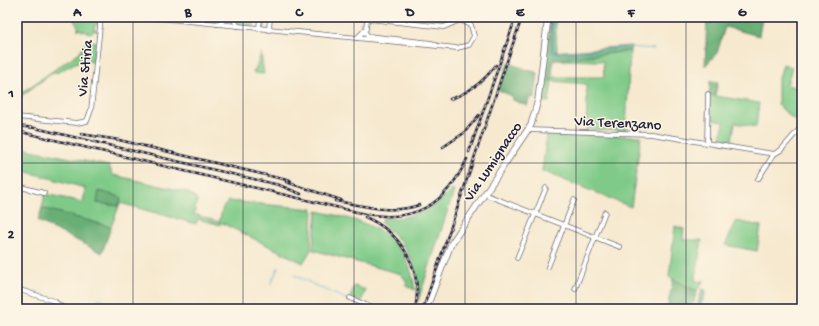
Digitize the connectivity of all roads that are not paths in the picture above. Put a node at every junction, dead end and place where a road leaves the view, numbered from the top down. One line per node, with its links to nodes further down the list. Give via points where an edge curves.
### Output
1 (101, 17): 17 (street, Via Stiria, via 91,110 87,121 77,123)
2 (148, 17): 9 (street)
3 (230, 17): 9 (street); 10 (street)
4 (260, 17): 11 (street)
5 (270, 17): 12 (street)
6 (350, 17): 8 (street)
7 (548, 17): 19 (main road, Via Lumignacco, via 537,104)
8 (367, 18): 13 (street); 15 (street, via 444,27 460,20 468,22 473,28 473,39 467,47)
9 (215, 24): 10 (street)
10 (238, 27): 11 (street)
11 (259, 29): 12 (street)
12 (269, 30): 14 (street)
13 (364, 31): 14 (street); 15 (street, via 368,36 432,43)
14 (357, 38): 15 (street)
15 (438, 46)
16 (708, 94): 20 (street)
17 (17, 117)
18 (802, 126): 21 (street, via 784,147)
19 (528, 130): 20 (street, Via Terenzano, via 651,134); 26 (main road, Via Lumignacco)
20 (707, 142): 21 (street, Via Terenzano)
21 (774, 154): 22 (street)
22 (758, 179)
23 (17, 186): 25 (street)
24 (546, 188): 29 (street)
25 (44, 193)
26 (484, 194): 29 (street); 40 (main road, Via Lumignacco, via 448,249)
27 (574, 200): 30 (street)
28 (605, 212): 31 (street)
29 (535, 215): 30 (street); 33 (street)
30 (564, 226): 31 (street); 34 (street)
31 (595, 238): 32 (street); 36 (street)
32 (620, 247)
33 (517, 258)
34 (548, 267)
35 (17, 289): 38 (street, via 54,300)
36 (575, 289)
37 (350, 298): 39 (street)
38 (64, 309)
39 (375, 309)
40 (426, 309)

